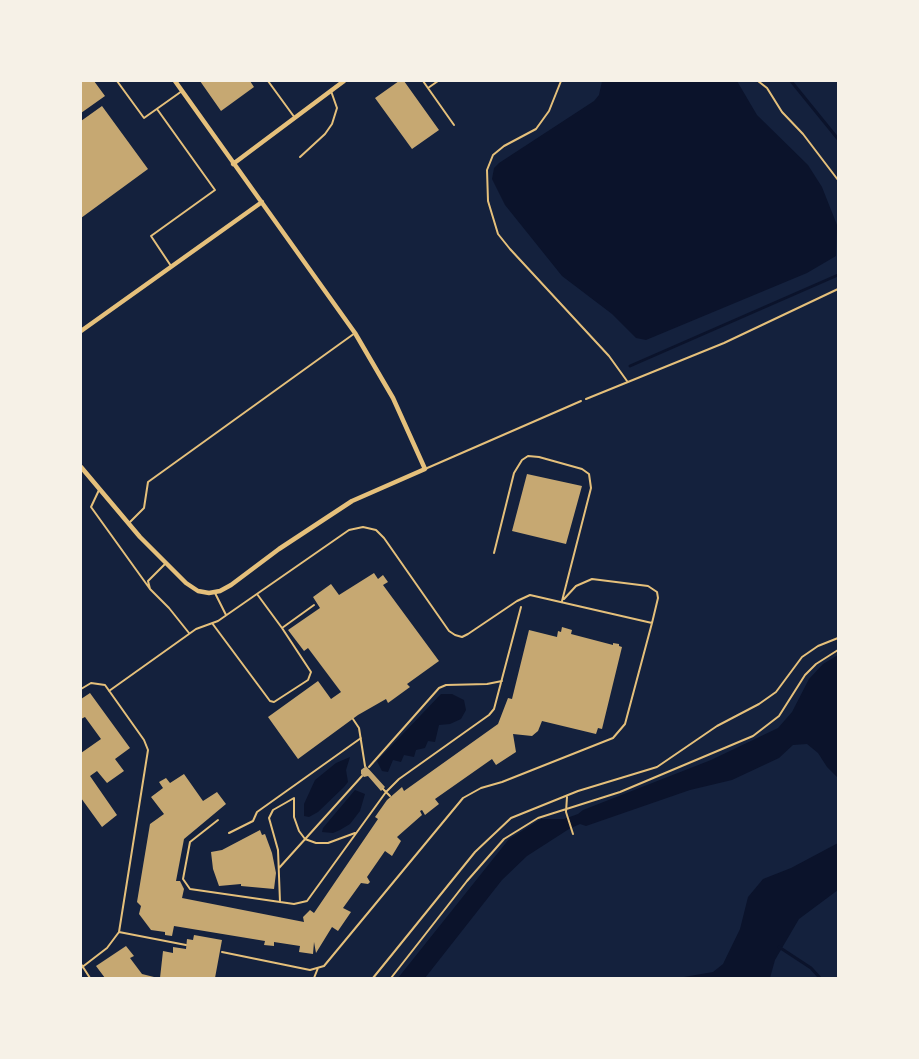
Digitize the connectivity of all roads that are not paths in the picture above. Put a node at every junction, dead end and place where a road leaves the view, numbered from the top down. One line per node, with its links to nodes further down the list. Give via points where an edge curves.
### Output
1 (117, 81): 10 (lane, via 144,118)
2 (175, 81): 8 (street)
3 (268, 81): 11 (lane)
4 (344, 81): 9 (street)
5 (423, 81): 7 (lane)
6 (438, 81): 7 (lane)
7 (428, 88): 12 (lane)
8 (182, 91): 10 (lane); 14 (street)
9 (331, 91): 11 (street); 13 (lane, via 337,108 332,124)
10 (157, 109): 16 (lane, via 215,190 151,236)
11 (295, 118): 14 (street)
12 (454, 124)
13 (300, 157)
14 (233, 164): 15 (street)
15 (262, 202): 16 (street); 18 (street)
16 (172, 268): 17 (street)
17 (81, 331)
18 (355, 333): 21 (street, via 393,398); 23 (lane, via 148,482 144,508)
19 (581, 401): 21 (lane)
20 (81, 467): 22 (street)
21 (425, 469): 27 (street, via 336,511 243,577)
22 (99, 490): 23 (street); 26 (lane, via 91,507)
23 (128, 524): 25 (street)
24 (494, 553): 29 (lane, via 514,473 522,460 538,456 582,469 589,474 591,488)
25 (166, 563): 26 (lane, via 148,581); 27 (street, via 198,591)
26 (150, 589): 35 (lane)
27 (215, 592): 31 (lane)
28 (257, 594): 29 (lane, via 349,530 363,527 376,530 384,538 455,635 462,637 468,634 530,595); 31 (lane); 34 (lane)
29 (562, 601): 33 (lane); 33 (lane, via 576,586 592,579 648,586 657,592 658,598)
30 (314, 605): 34 (lane)
31 (226, 616): 32 (lane)
32 (212, 623): 34 (lane, via 270,701 274,702 308,680 311,672); 35 (lane)
33 (652, 623): 43 (lane, via 625,724 613,738 481,788 463,798 331,960)
34 (282, 628)
35 (189, 634): 37 (lane)
36 (81, 689): 37 (lane, via 96,682 105,685)
37 (109, 691): 38 (lane, via 148,750)
38 (118, 932): 39 (lane); 42 (lane, via 108,948)
39 (186, 945)
40 (222, 952): 43 (lane, via 310,970)
41 (81, 964): 42 (lane)
42 (82, 968): 44 (lane)
43 (318, 968): 45 (lane)
44 (90, 978)
45 (314, 978)

